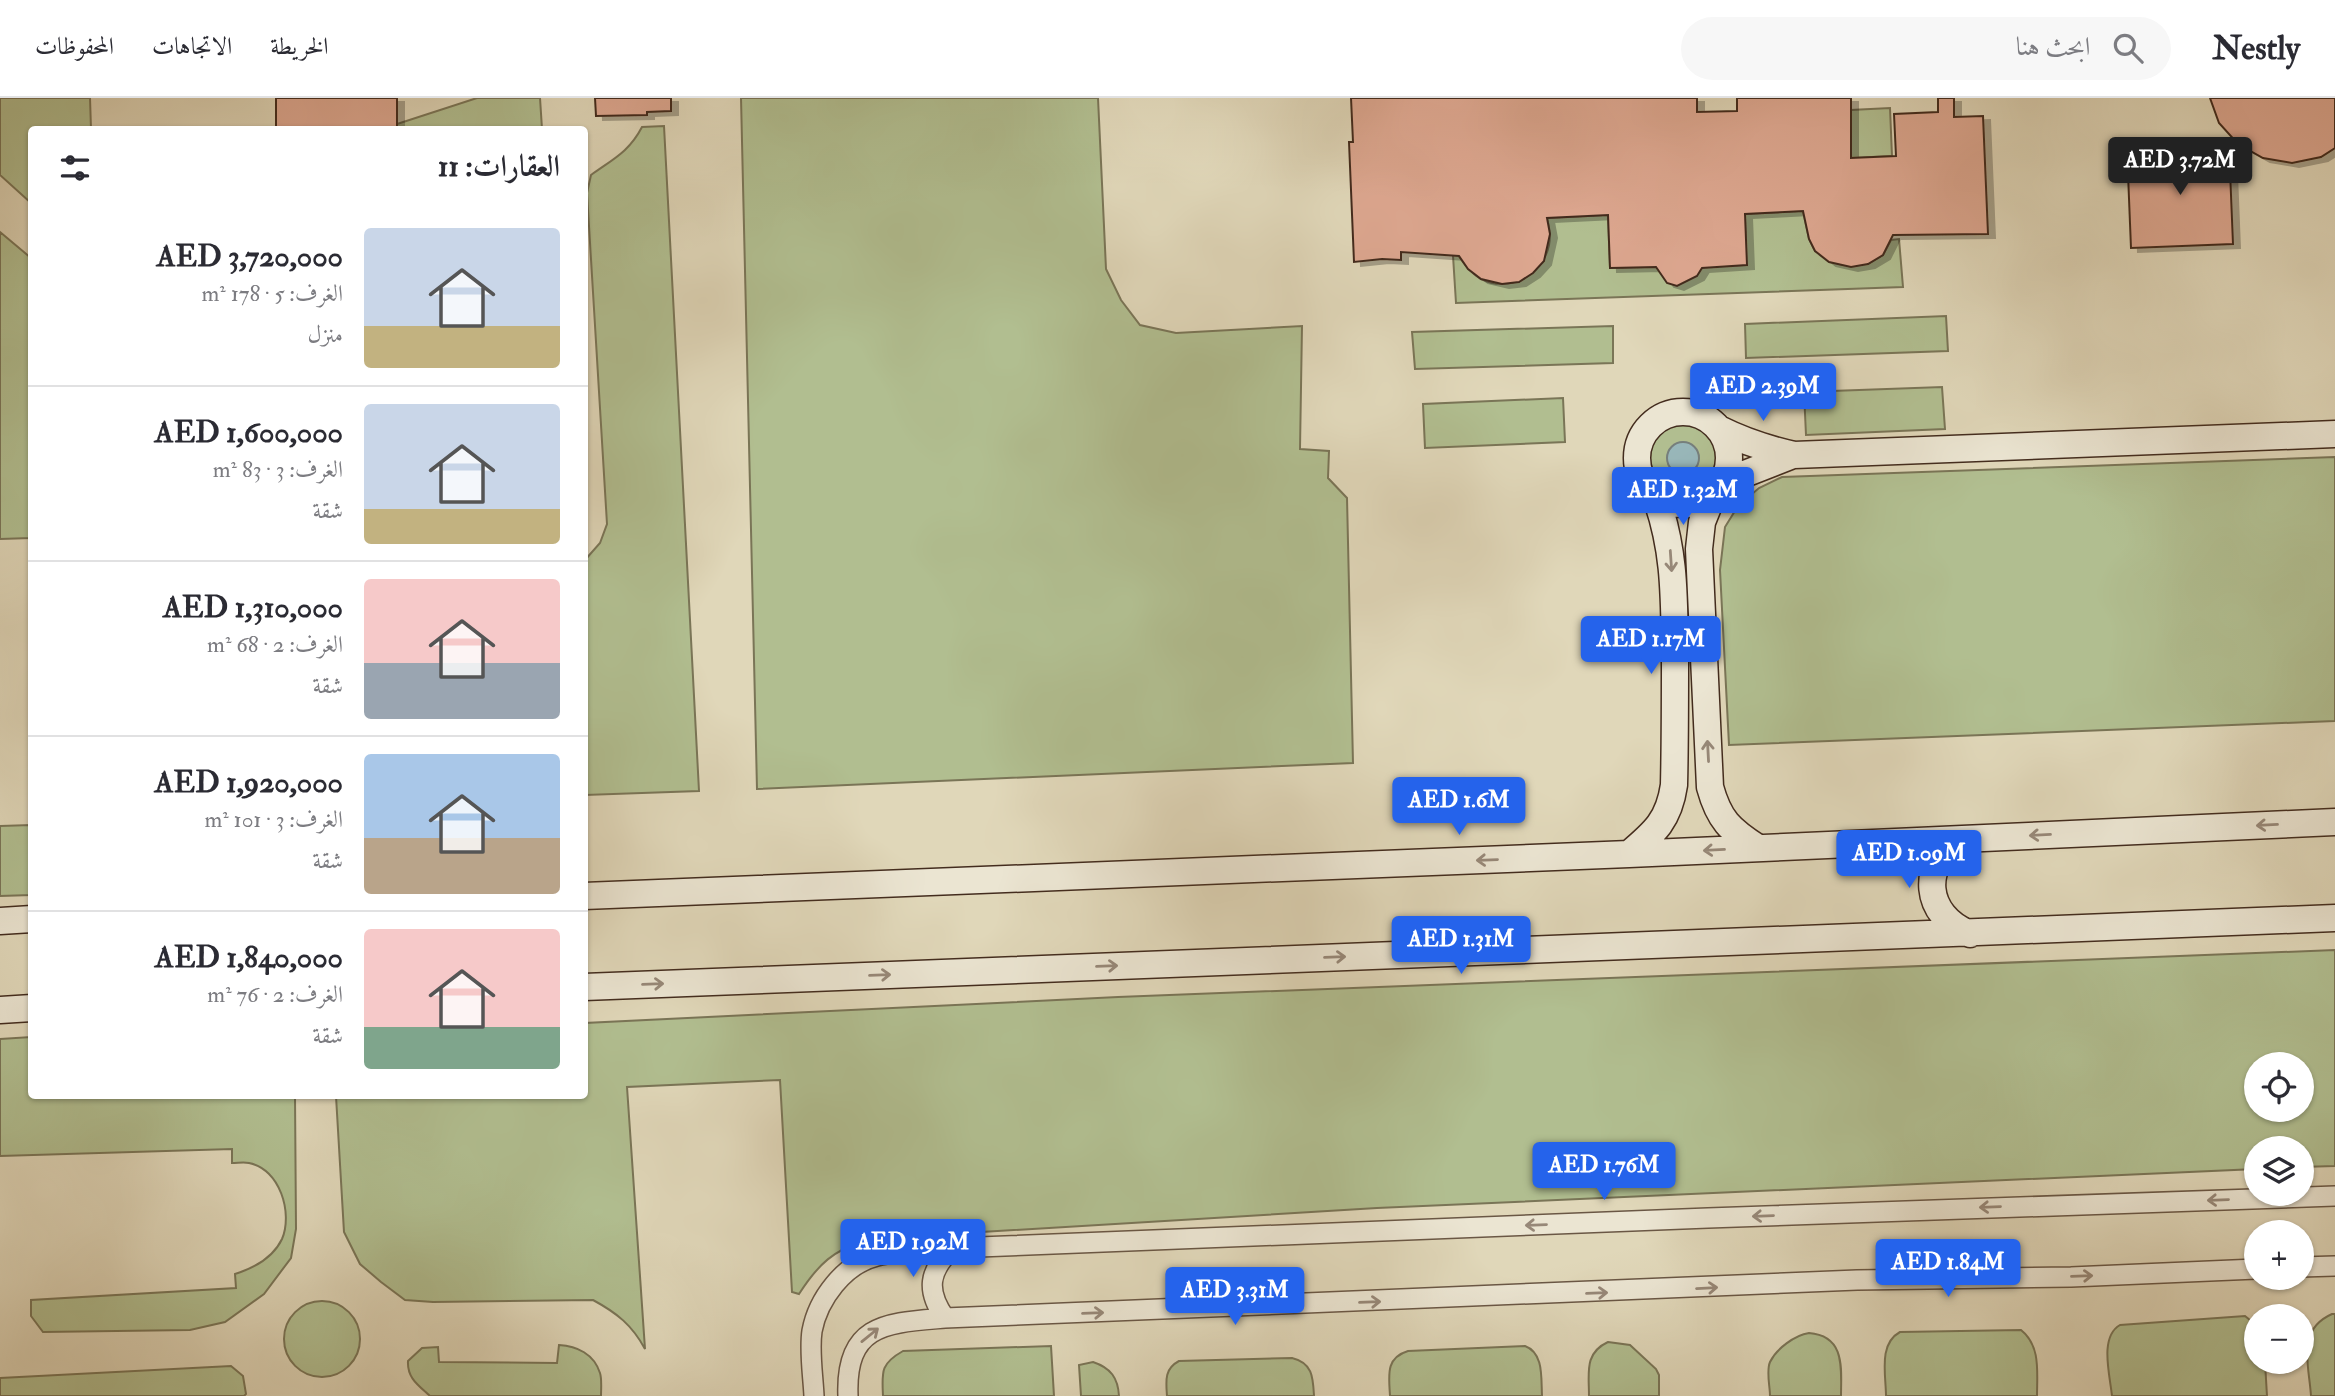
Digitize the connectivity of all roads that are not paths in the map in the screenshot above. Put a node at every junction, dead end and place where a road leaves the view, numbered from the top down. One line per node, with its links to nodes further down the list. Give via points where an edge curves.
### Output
1 (1718, 429): 3 (street, via 1768,450); 4 (street, via 1725,440 1728,465); 5 (street, via 1709,419 1682,411 1654,421 1644,432 1636,456 1643,480)
2 (2335, 433): 3 (street)
3 (1794, 455): 4 (street)
4 (1716, 490): 5 (street, via 1685,504); 6 (street, via 1699,534)
5 (1655, 495): 7 (street, one-way to 7, via 1671,551)
6 (1706, 700): 7 (street); 10 (street, one-way to 6, via 1725,823 1716,807 1710,787)
7 (1675, 702): 11 (street, via 1671,803 1662,822)
8 (2335, 822): 9 (street, one-way to 9)
9 (1963, 839): 10 (street); 16 (street, via 1945,852 1932,883 1942,915)
10 (1758, 848): 11 (street, one-way to 11)
11 (1629, 854): 12 (street, one-way to 12)
12 (588, 896)
13 (2335, 918): 16 (street)
14 (28, 919): 15 (street)
15 (0, 920)
16 (1970, 934): 17 (street, one-way to 16)
17 (588, 987)
18 (28, 1009): 19 (street)
19 (0, 1010)
20 (2335, 1196): 21 (street, one-way to 21)
21 (953, 1248): 25 (street, via 941,1259 932,1289); 26 (street, via 876,1256 840,1278 817,1312 812,1333)
22 (2335, 1266): 23 (street)
23 (2314, 1267)
24 (2244, 1270): 25 (street, one-way to 24, via 1857,1280)
25 (945, 1318): 27 (street, one-way to 25, via 852,1357 875,1330 891,1323)
26 (814, 1396)
27 (848, 1396)

